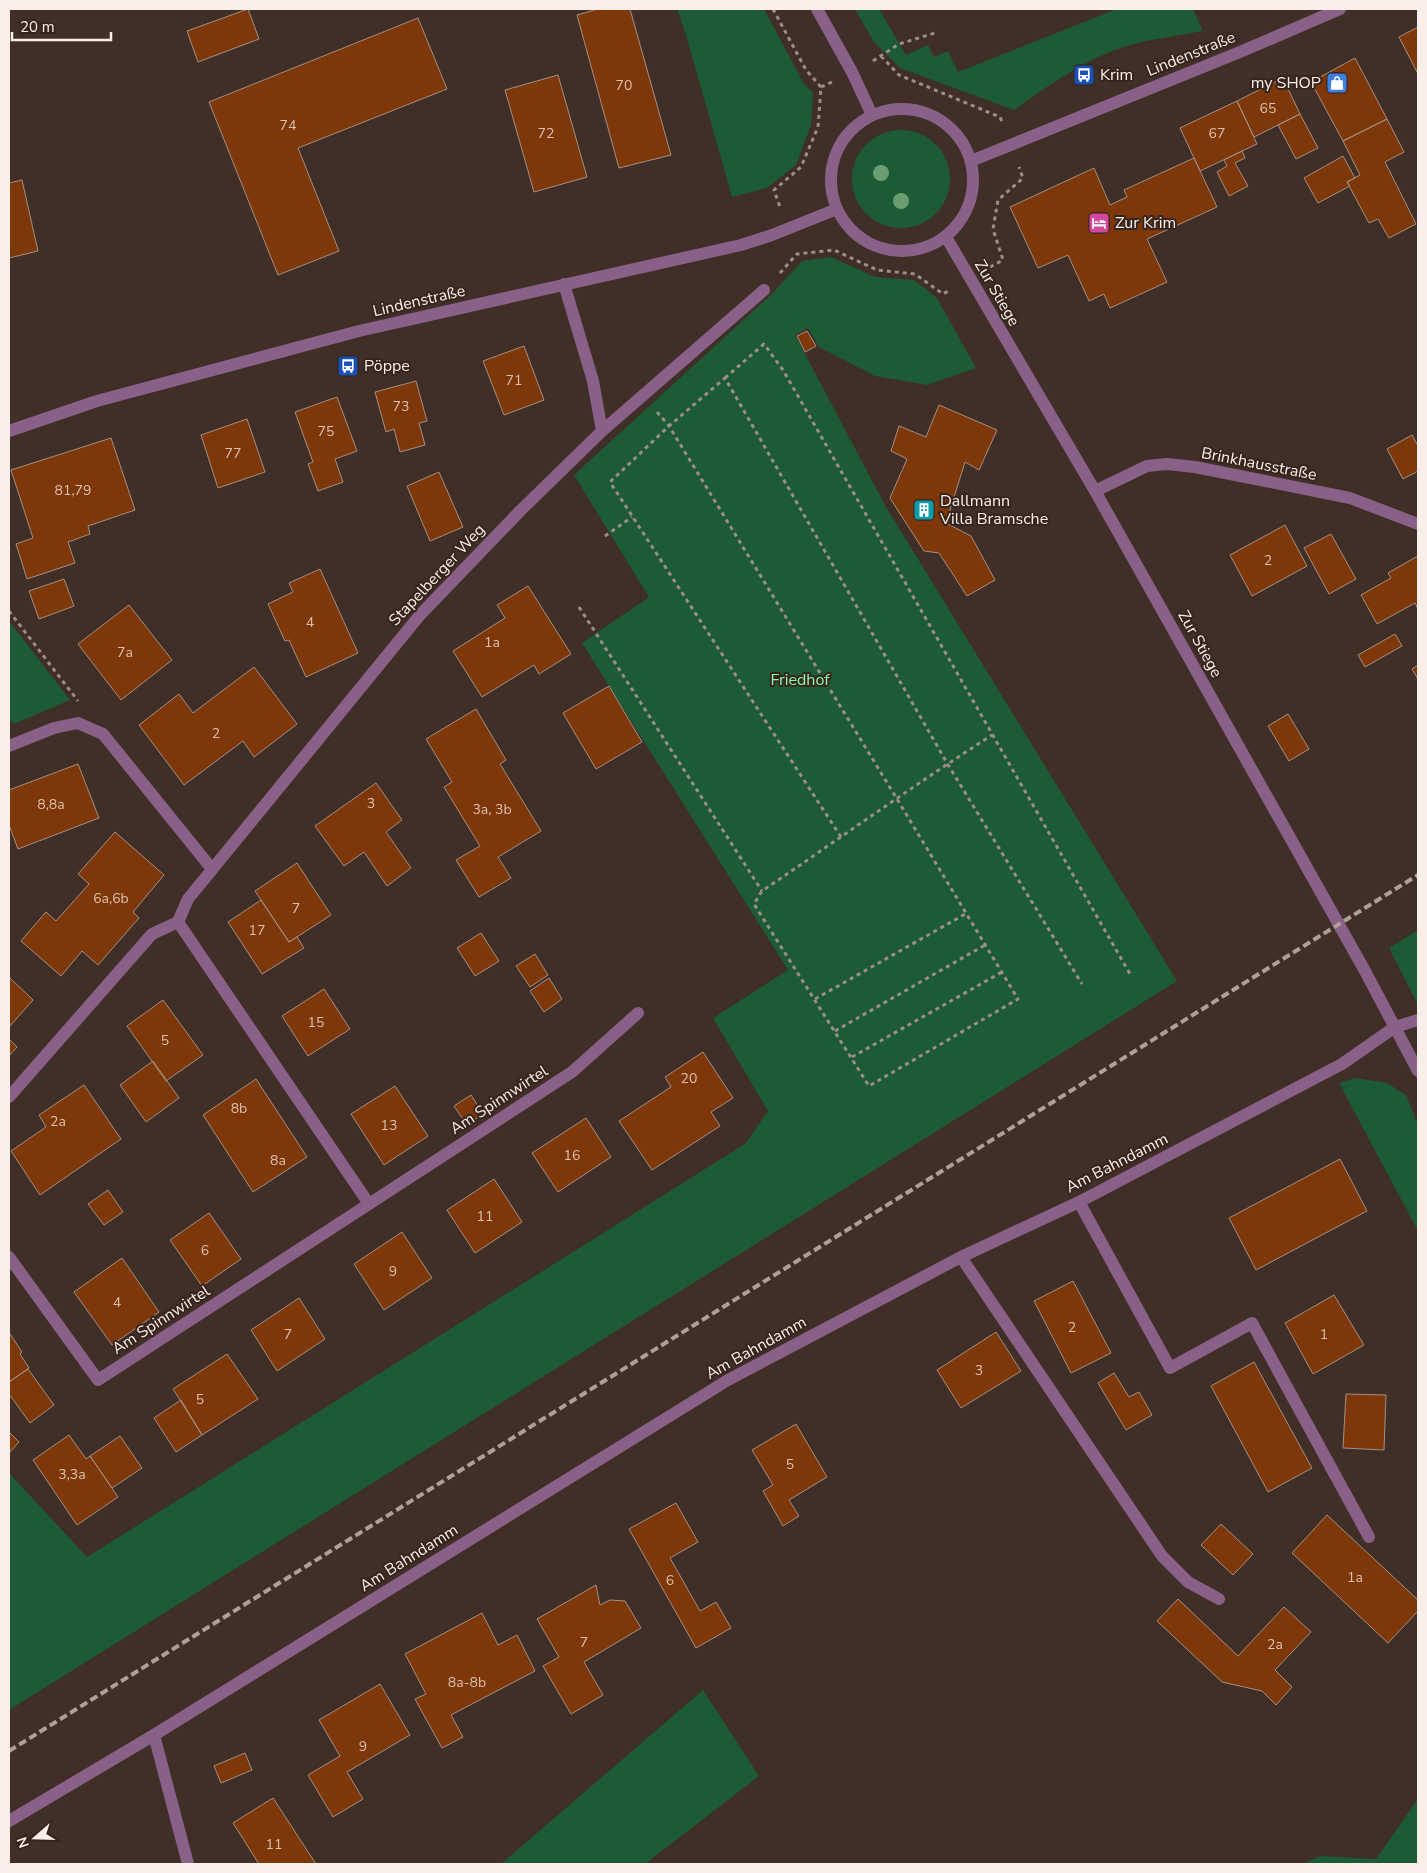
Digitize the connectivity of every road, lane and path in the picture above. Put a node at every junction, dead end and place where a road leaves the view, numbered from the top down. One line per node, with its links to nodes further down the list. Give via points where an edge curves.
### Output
1 (773, 9): 9 (path, via 806,70 821,88 818,127 801,167)
2 (817, 9): 5 (street)
3 (1340, 9): 7 (street, Lindenstraße)
4 (938, 32): 6 (path, via 898,44 881,56 900,75)
5 (872, 114): 7 (street, via 892,109 913,109 933,115 950,126 963,142); 10 (street, via 854,126 840,142 832,162 830,183)
6 (1000, 117)
7 (971, 161): 11 (street, via 974,182 970,203 960,222)
8 (1023, 178): 13 (path, via 998,200 993,229)
9 (774, 190)
10 (837, 209): 11 (street, via 845,224 861,240 882,249 904,252 926,248); 14 (street, Lindenstraße, via 741,245)
11 (946, 237): 22 (street, Zur Stiege)
12 (797, 254): 16 (path, via 834,250 877,270 915,274)
13 (1003, 260)
14 (564, 284): 20 (street, Lindenstraße, via 234,363 98,401); 21 (street, via 593,381)
15 (764, 290): 18 (street, Stapelberger Weg)
16 (943, 294)
17 (725, 378): 19 (path); 29 (path, via 764,344 783,370); 31 (path)
18 (641, 395): 19 (path); 21 (street, Stapelberger Weg)
19 (669, 426): 23 (path, via 610,482); 32 (path)
20 (9, 431)
21 (602, 431): 34 (street, Stapelberger Weg, via 420,615)
22 (1095, 491): 24 (street, Brinkhausstraße, via 1147,466 1167,464 1350,498); 45 (street, Zur Stiege)
23 (632, 517): 25 (path); 33 (path)
24 (1418, 524)
25 (604, 536)
26 (578, 607): 35 (path)
27 (9, 611): 28 (path, via 79,702)
28 (78, 723): 30 (street, via 54,728); 34 (street, via 103,734)
29 (992, 735): 31 (path); 40 (path)
30 (9, 746)
31 (947, 764): 32 (path); 41 (path)
32 (897, 798): 33 (path); 36 (path)
33 (841, 837): 35 (path)
34 (212, 869): 37 (street, Stapelberger Weg, via 188,899)
35 (762, 891): 42 (path, via 754,904)
36 (967, 913): 38 (path); 42 (path)
37 (178, 922): 49 (street, via 152,934); 51 (street)
38 (985, 945): 39 (path); 46 (path)
39 (1002, 972): 47 (path); 47 (path, via 1018,1000 869,1086)
40 (1130, 974)
41 (1082, 984)
42 (815, 1000): 46 (path)
43 (638, 1013): 51 (street, Am Spinnwirtel, via 572,1072)
44 (1418, 1020): 45 (street, Am Bahndamm)
45 (1395, 1027): 48 (street, Zur Stiege); 50 (street, Am Bahndamm, via 1342,1064)
46 (835, 1031): 47 (path)
47 (852, 1057)
48 (1418, 1071)
49 (9, 1097)
50 (1079, 1202): 53 (street, Am Bahndamm); 54 (street, via 1170,1368 1252,1323)
51 (369, 1204): 52 (street, Am Spinnwirtel, via 98,1380)
52 (9, 1257)
53 (961, 1257): 55 (street, via 1162,1556 1188,1582); 56 (street, Am Bahndamm, via 728,1380)
54 (1369, 1536)
55 (1219, 1599)
56 (154, 1735): 57 (street, Am Bahndamm); 58 (street)
57 (9, 1821)
58 (188, 1864)

